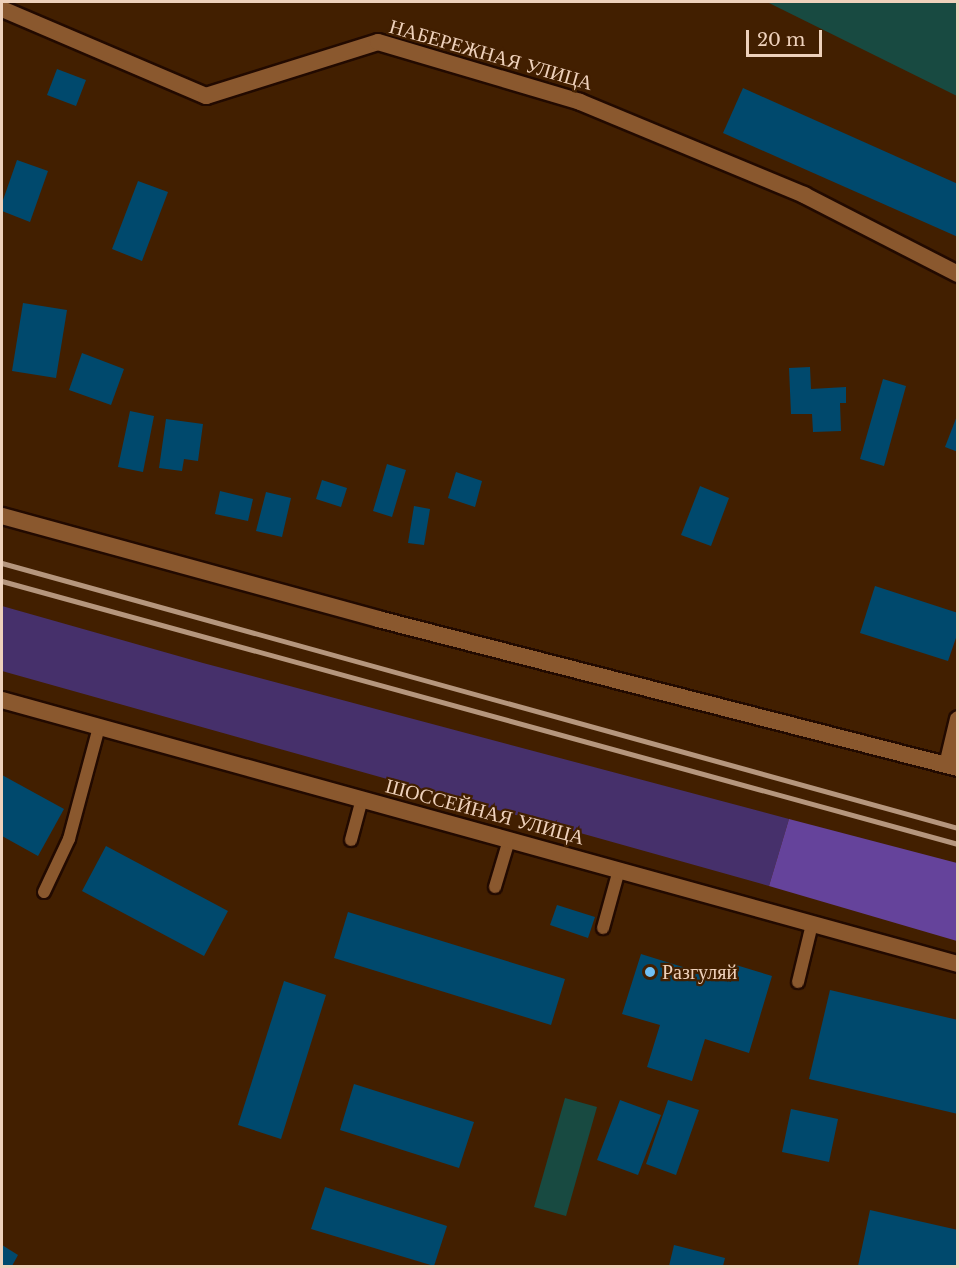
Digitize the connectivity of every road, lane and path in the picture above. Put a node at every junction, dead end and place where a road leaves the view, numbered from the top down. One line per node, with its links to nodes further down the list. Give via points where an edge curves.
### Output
1 (2, 9): 2 (street, НАБЕРЕЖНАЯ УЛИЦА, via 206,96 378,42 580,102 804,195)
2 (957, 274)
3 (2, 516): 7 (street, via 378,619)
4 (2, 699): 6 (street, ШОССЕЙНАЯ УЛИЦА)
5 (957, 719): 7 (street)
6 (99, 727): 8 (street, ШОССЕЙНАЯ УЛИЦА); 13 (lane, via 69,838)
7 (952, 766)
8 (362, 799): 9 (lane); 10 (street, ШОССЕЙНАЯ УЛИЦА)
9 (351, 840)
10 (509, 840): 11 (street, ШОССЕЙНАЯ УЛИЦА); 12 (lane)
11 (619, 870): 14 (street, ШОССЕЙНАЯ УЛИЦА); 15 (lane)
12 (495, 887)
13 (44, 892)
14 (812, 924): 16 (street, ШОССЕЙНАЯ УЛИЦА); 17 (lane)
15 (603, 928)
16 (957, 964)
17 (798, 982)

